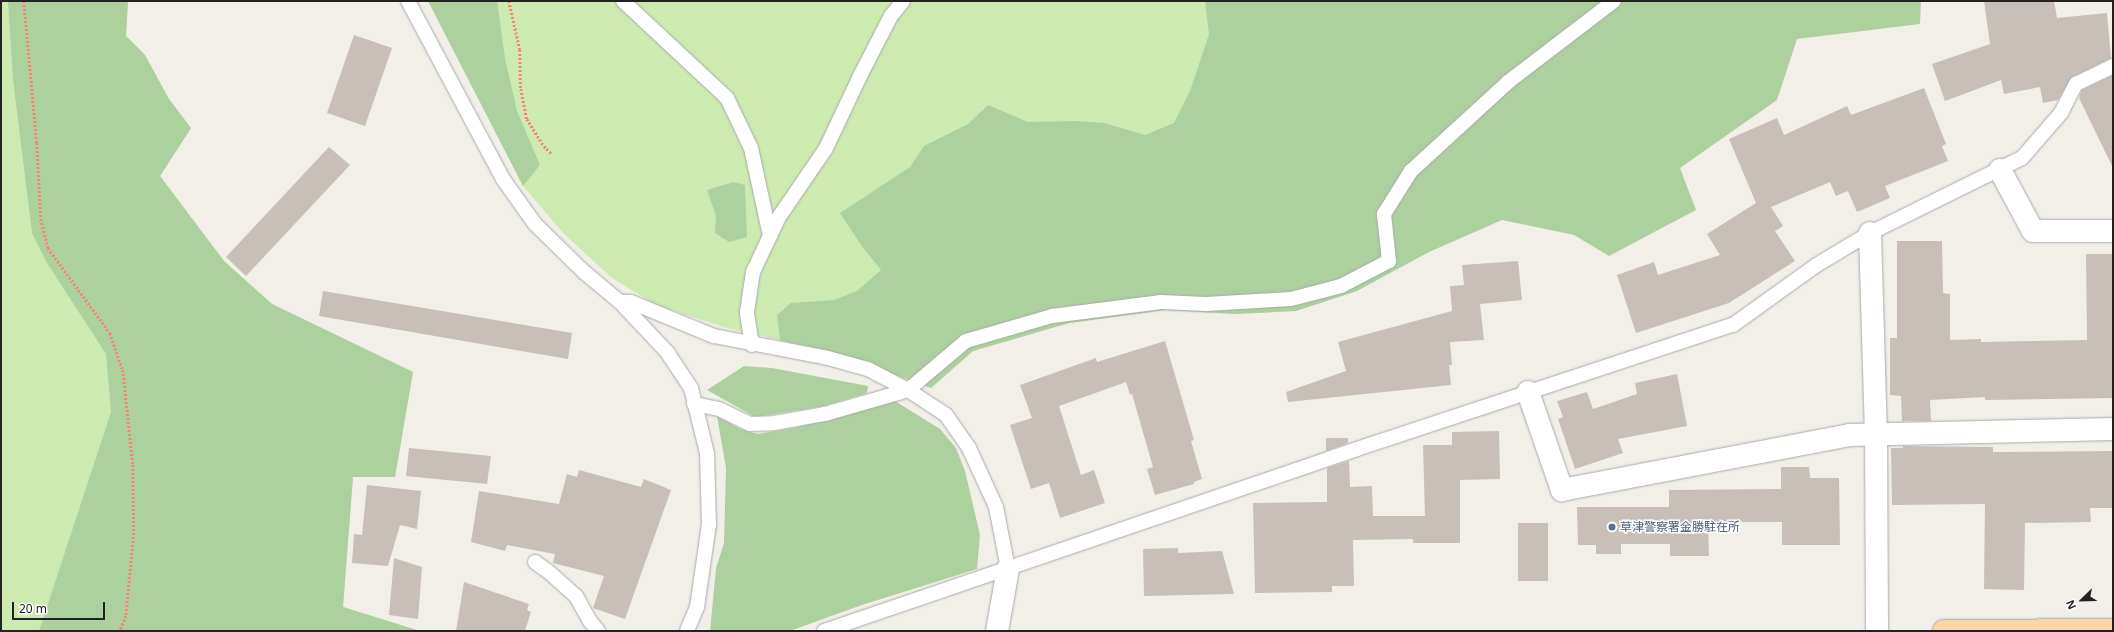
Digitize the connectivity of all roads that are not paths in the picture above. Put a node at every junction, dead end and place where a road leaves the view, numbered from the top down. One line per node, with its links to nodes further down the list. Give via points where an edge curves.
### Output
1 (408, 1): 10 (lane, via 503,179 535,224 584,272)
2 (623, 1): 9 (lane, via 726,98 752,148)
3 (903, 1): 9 (lane, via 891,16 826,148 779,217)
4 (1614, 1): 12 (lane, via 1508,82 1411,171 1384,214 1389,261 1341,286 1291,299 1206,304 1161,302 1052,316 966,341)
5 (2113, 66): 6 (lane, via 2076,84 2061,113 2022,158)
6 (2000, 170): 7 (street, via 2033,231); 8 (lane)
7 (2113, 231)
8 (1870, 233): 13 (lane, via 1815,266 1733,325); 16 (street)
9 (770, 236): 11 (lane, via 753,272 747,312)
10 (620, 302): 11 (lane, via 631,302 714,336); 14 (lane, via 667,352 690,388)
11 (752, 345): 12 (lane, via 828,358 868,369)
12 (908, 390): 14 (lane, via 825,414 774,423 750,424 719,409); 18 (lane, via 946,415 969,448 996,507)
13 (1528, 392): 16 (street, via 1562,490 1850,435); 18 (lane)
14 (694, 404): 21 (lane, via 707,453 709,524 697,607)
15 (2113, 429): 16 (street)
16 (1876, 433): 24 (street)
17 (535, 562): 20 (lane, via 576,596)
18 (1008, 569): 22 (lane); 23 (street)
19 (2113, 630): 25 (main road)
20 (598, 631)
21 (687, 631)
22 (824, 631)
23 (997, 631)
24 (1877, 631)
25 (1944, 631)

